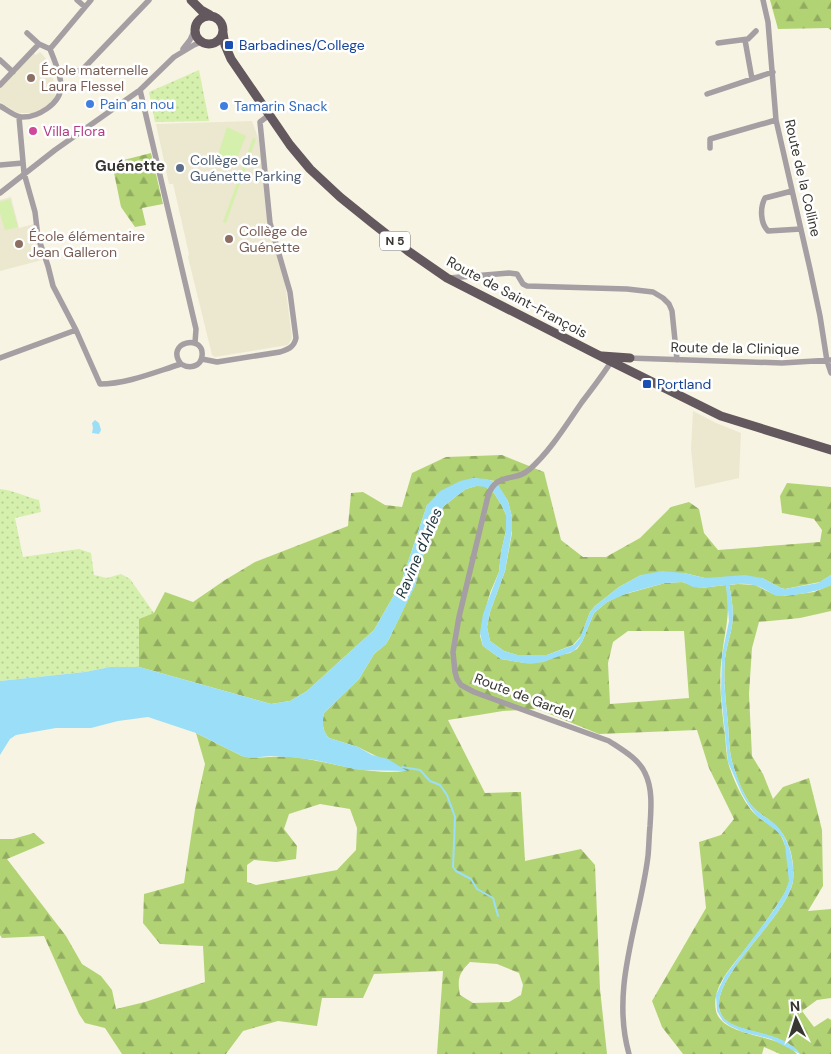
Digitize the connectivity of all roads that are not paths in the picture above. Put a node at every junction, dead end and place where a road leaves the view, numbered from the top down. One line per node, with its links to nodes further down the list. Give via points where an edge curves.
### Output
1 (77, 0): 6 (street)
2 (91, 0): 6 (street)
3 (149, 0): 23 (street, via 90,64 76,73)
4 (190, 0): 7 (main road, N 5); 8 (main road, N 5)
5 (763, 0): 22 (street, Route de la Colline)
6 (84, 7): 17 (street)
7 (211, 15): 8 (main road); 12 (main road, N 5, via 222,24)
8 (196, 22): 9 (main road)
9 (194, 31): 14 (main road, N 5, via 196,38); 18 (street)
10 (756, 31): 13 (street)
11 (27, 33): 16 (street)
12 (223, 33): 14 (main road, via 218,40); 19 (main road, Route de Saint-François / N 5)
13 (745, 40): 15 (street); 24 (street)
14 (206, 43): 18 (street); 19 (main road, Route de Saint-François / N 5)
15 (718, 43)
16 (39, 44): 17 (street); 21 (street)
17 (50, 49): 23 (street)
18 (180, 52): 26 (street)
19 (230, 59): 29 (main road, Route de Saint-François / N 5)
20 (0, 60): 21 (street)
21 (13, 72): 25 (street)
22 (773, 72): 24 (street); 31 (street, Route de la Colline)
23 (59, 74): 30 (street, via 61,87 54,103 34,115)
24 (752, 79): 27 (street)
25 (0, 86)
26 (140, 90): 35 (street); 41 (street, via 196,329)
27 (707, 94)
28 (0, 106): 30 (street)
29 (269, 115): 39 (main road, Route de Saint-François / N 5, via 290,145 329,188); 44 (street, via 260,122 270,223 290,292 296,338 294,345 280,352 217,362)
30 (19, 117): 33 (street)
31 (776, 120): 32 (street, via 710,139); 36 (street, Route de la Colline)
32 (710, 148)
33 (23, 163): 34 (street); 35 (street)
34 (0, 165)
35 (24, 173): 37 (street); 40 (street, via 53,286)
36 (792, 191): 38 (street, Route de la Colline); 38 (street, via 765,198 762,222 768,231)
37 (0, 193)
38 (801, 229): 47 (street, Route de la Colline)
39 (447, 278): 42 (main road, Route de Saint-François / N 5); 46 (street, via 509,273 517,274 522,284 527,286 653,292 663,298 672,311)
40 (76, 330): 43 (street); 48 (street, via 100,384)
41 (195, 343): 44 (street, via 202,350); 48 (street, via 184,343 178,348)
42 (599, 356): 45 (main road); 49 (main road, Route de Saint-François / N 5)
43 (0, 358)
44 (202, 359): 48 (street, via 192,367)
45 (634, 359): 46 (street, Route de la Clinique); 49 (street, Route de la Clinique); 51 (main road)
46 (677, 360): 47 (street, Route de la Clinique, via 782,363)
47 (829, 360): 50 (street, Route de la Colline)
48 (181, 364)
49 (616, 364): 51 (main road, Route de Saint-François / N 5); 53 (street, Route de Gardel, via 529,470 496,482 490,490 453,652 455,672 461,685 609,741 645,772 651,799 648,856 624,976 622,1005)
50 (831, 373)
51 (636, 374): 52 (main road, Route de Saint-François / N 5, via 721,416)
52 (831, 450)
53 (629, 1054)

